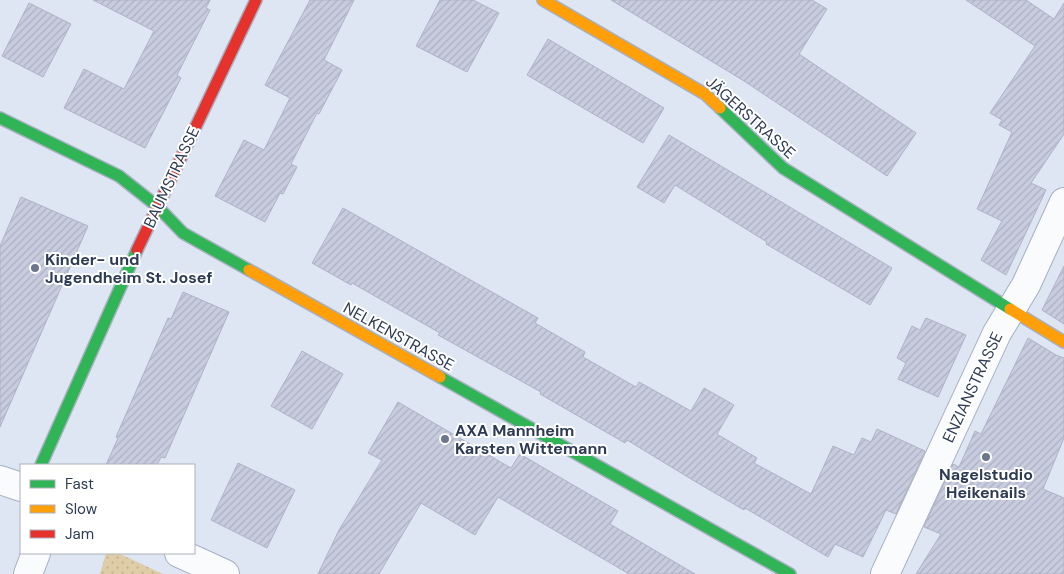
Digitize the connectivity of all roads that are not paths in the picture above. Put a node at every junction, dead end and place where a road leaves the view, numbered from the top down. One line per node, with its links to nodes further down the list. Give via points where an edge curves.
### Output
1 (256, 0): 5 (street, BAUMSTRASSE)
2 (543, 0): 6 (street, JÄGERSTRASSE, via 705,94 783,168)
3 (0, 118): 5 (street, NELKENSTRASSE, via 119,176)
4 (1064, 202): 6 (street, ENZIANSTRASSE)
5 (156, 206): 8 (street, BAUMSTRASSE); 15 (street, NELKENSTRASSE, via 183,233)
6 (1012, 309): 7 (street, JÄGERSTRASSE); 16 (street, ENZIANSTRASSE, via 997,333)
7 (1064, 342)
8 (41, 464)
9 (0, 480): 10 (street)
10 (20, 487)
11 (36, 554): 13 (street)
12 (181, 554): 14 (street)
13 (28, 574)
14 (225, 574)
15 (790, 574)
16 (885, 574)

